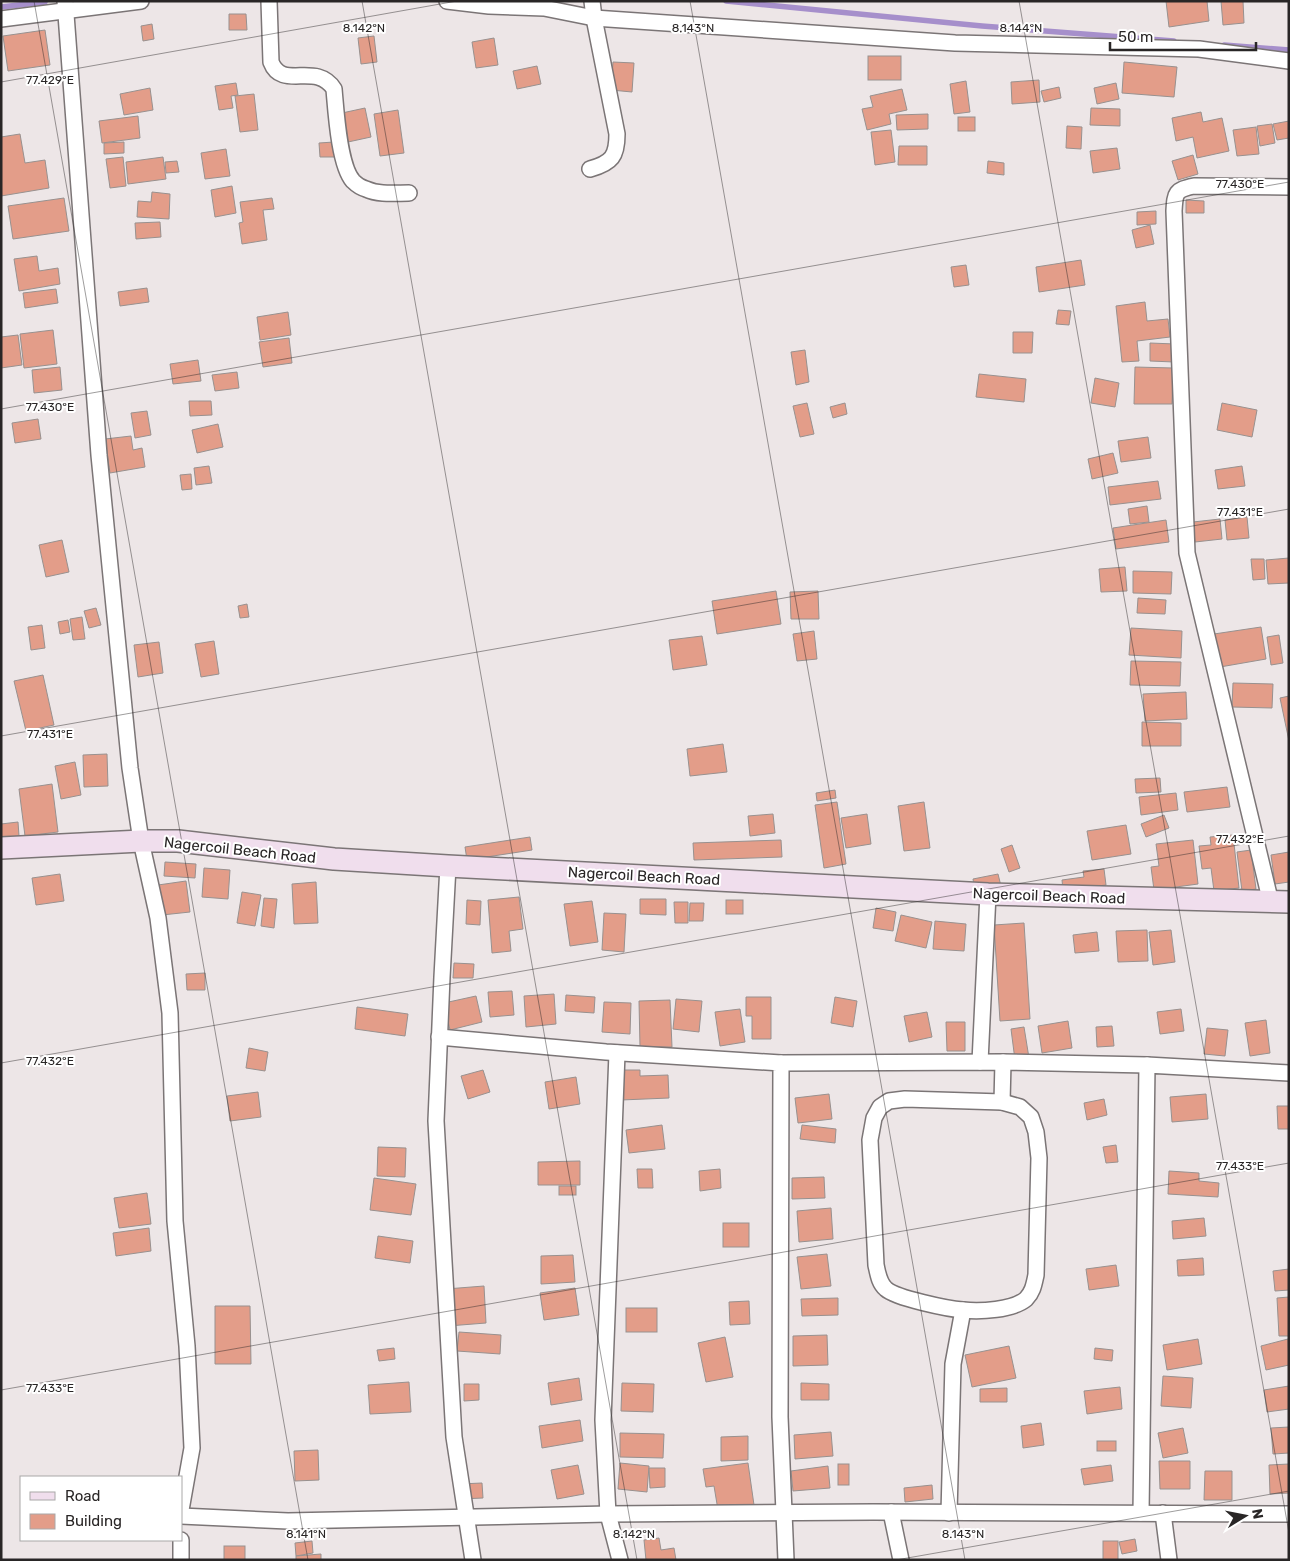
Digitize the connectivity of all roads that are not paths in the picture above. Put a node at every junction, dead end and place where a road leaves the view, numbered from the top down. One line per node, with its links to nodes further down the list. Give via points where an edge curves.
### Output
1 (141, 1): 4 (street)
2 (269, 1): 10 (street, via 273,68 282,75 324,78 330,82 334,89 345,164 353,180 364,189 377,193)
3 (448, 1): 5 (street, via 489,6)
4 (65, 6): 6 (street); 11 (street, via 99,455 130,768)
5 (593, 9): 7 (street, via 955,43 1198,49); 8 (street, via 617,134 617,149 602,166)
6 (1, 19)
7 (1289, 61)
8 (590, 170)
9 (1289, 187): 15 (street, via 1181,188 1175,195 1174,211 1187,553)
10 (409, 193)
11 (141, 841): 12 (main road, Nagercoil Beach Road); 13 (main road, Nagercoil Beach Road); 25 (street, via 158,918 170,1014 175,1221 187,1346 192,1448)
12 (1, 848)
13 (448, 866): 14 (main road, Nagercoil Beach Road); 16 (street)
14 (988, 894): 15 (main road, Nagercoil Beach Road); 18 (street)
15 (1280, 903)
16 (440, 1037): 17 (street); 34 (street, via 436,1121 454,1437)
17 (617, 1053): 20 (street); 31 (street, via 603,1420)
18 (980, 1062): 19 (street); 20 (street)
19 (1003, 1062): 21 (street); 23 (street)
20 (781, 1063): 27 (street, via 780,1417)
21 (1148, 1065): 22 (street); 29 (street)
22 (1289, 1073)
23 (1002, 1102): 24 (street, via 1020,1107 1032,1117 1036,1132 1039,1158 1036,1275 1032,1292 1024,1300 1007,1308); 24 (street, via 904,1099 889,1101 874,1118 870,1140 876,1265 880,1281 887,1290 904,1298)
24 (963, 1310): 28 (street, via 952,1364)
25 (182, 1504)
26 (891, 1512): 27 (street); 28 (street); 40 (street)
27 (783, 1513): 31 (street); 39 (street)
28 (949, 1513): 29 (street)
29 (1141, 1513): 30 (street)
30 (1163, 1513): 32 (street); 41 (street)
31 (608, 1514): 34 (street); 38 (street)
32 (1289, 1514)
33 (182, 1516): 34 (street, via 288,1521)
34 (467, 1518): 37 (street)
35 (181, 1541): 36 (street)
36 (181, 1560)
37 (473, 1560)
38 (620, 1560)
39 (786, 1560)
40 (901, 1560)
41 (1169, 1560)

